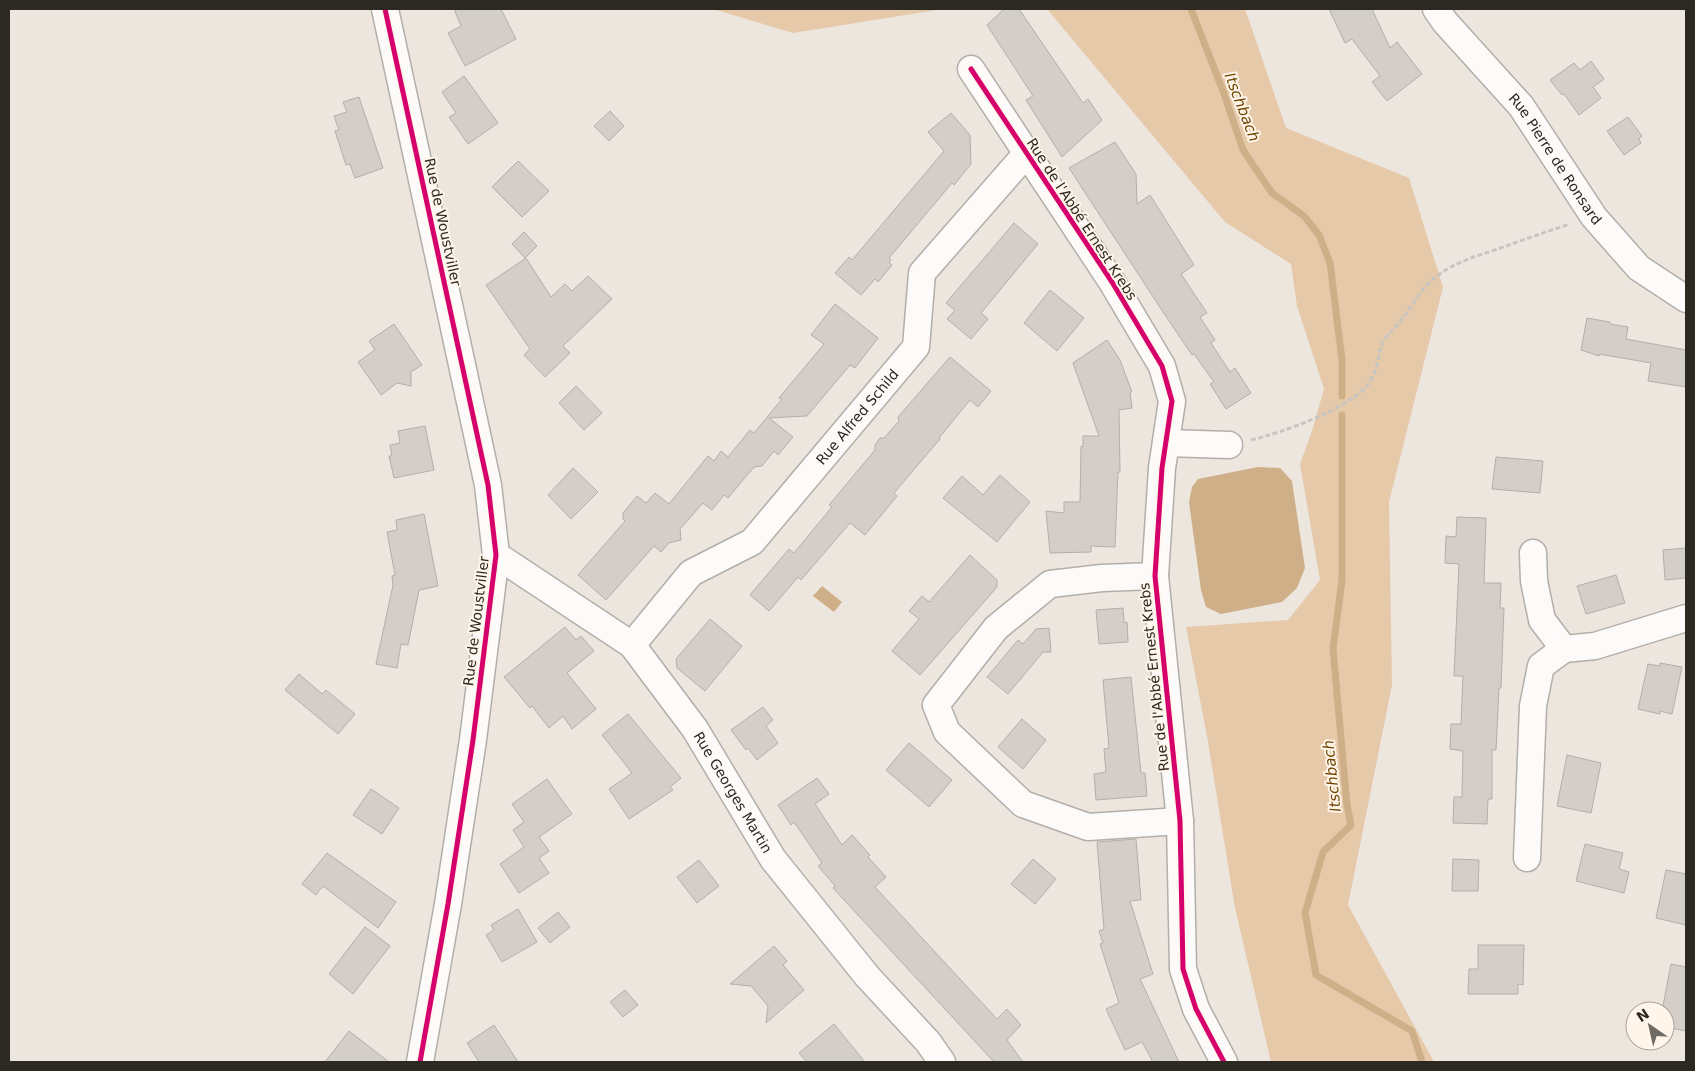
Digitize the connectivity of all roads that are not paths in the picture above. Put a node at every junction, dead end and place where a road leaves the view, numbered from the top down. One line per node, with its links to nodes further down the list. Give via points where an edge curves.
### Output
1 (385, 9): 9 (street, Rue de Woustviller, via 488,485)
2 (1436, 9): 5 (street, Rue Pierre de Ronsard, via 1521,106 1594,217 1639,268)
3 (971, 69): 4 (street, Rue de l'Abbé Ernest Krebs)
4 (1026, 154): 6 (street, Rue de l'Abbé Ernest Krebs, via 1112,282 1162,366 1172,401); 12 (street, Rue Alfred Schild, via 922,273 916,347 752,542 691,573)
5 (1686, 299)
6 (1166, 443): 7 (street); 10 (street, Rue de l'Abbé Ernest Krebs)
7 (1229, 445)
8 (1533, 553): 13 (street, via 1534,581 1542,620)
9 (496, 556): 12 (street, Rue Georges Martin); 16 (street, Rue de Woustviller, via 473,740)
10 (1154, 576): 14 (street, Rue de l'Abbé Ernest Krebs); 14 (street, via 1050,584 996,628 936,704 947,732 1023,804 1088,827)
11 (1686, 618): 13 (street, via 1595,646)
12 (632, 644): 17 (street, Rue Georges Martin, via 695,730 773,859 866,976 928,1042)
13 (1564, 650): 15 (street, via 1541,666 1532,706)
14 (1180, 821): 18 (street, Rue de l'Abbé Ernest Krebs, via 1183,969 1196,1009)
15 (1527, 858)
16 (420, 1062)
17 (942, 1062)
18 (1224, 1062)

